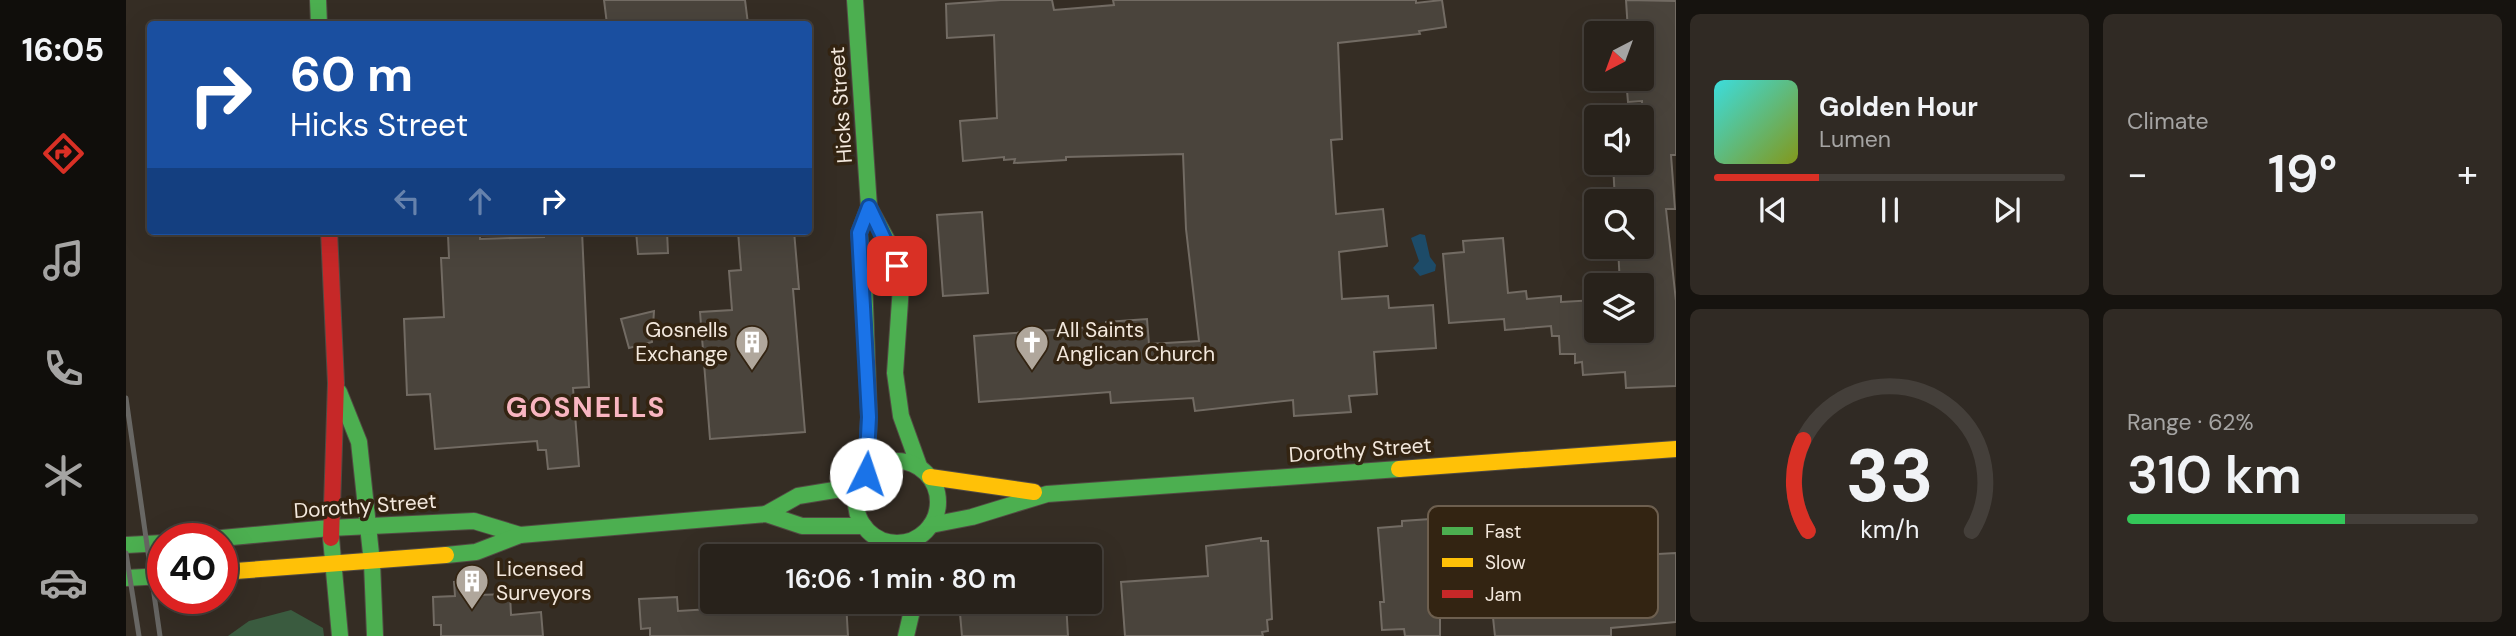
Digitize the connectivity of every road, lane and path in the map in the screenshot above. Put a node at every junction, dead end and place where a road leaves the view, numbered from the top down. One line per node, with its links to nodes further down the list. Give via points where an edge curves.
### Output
1 (318, 0): 3 (main road)
2 (855, 0): 4 (main road, Hicks Street)
3 (319, 21)
4 (869, 207): 8 (main road, Hicks Street, via 888,242 901,286 895,373 901,416); 9 (main road, Hicks Street, via 859,233 869,417)
5 (329, 235): 6 (main road)
6 (336, 383): 12 (main road, via 359,442); 13 (main road)
7 (1676, 449): 10 (main road, Dorothy Street)
8 (924, 472): 9 (main road, via 897,460 885,462); 10 (main road, Dorothy Street); 14 (main road, via 939,500)
9 (862, 480): 11 (main road, Dorothy Street, via 798,496); 15 (main road, via 857,513)
10 (1046, 494): 14 (main road, Dorothy Street)
11 (766, 514): 15 (main road, Dorothy Street, via 802,526); 16 (main road, Dorothy Street)
12 (368, 527): 13 (main road, Dorothy Street); 16 (main road, Dorothy Street, via 474,521); 22 (main road)
13 (330, 528): 17 (main road, Dorothy Street); 23 (main road)
14 (929, 528): 15 (main road, via 901,543 887,542); 20 (main road)
15 (869, 531): 19 (main road)
16 (520, 535): 22 (main road, Dorothy Street, via 476,552)
17 (238, 537)
18 (147, 544): 21 (main road)
19 (875, 544)
20 (926, 544)
21 (126, 545)
22 (372, 563): 23 (main road, Dorothy Street); 30 (main road)
23 (333, 565): 24 (main road, Dorothy Street); 29 (main road)
24 (238, 571)
25 (147, 577): 26 (main road)
26 (126, 578)
27 (892, 614): 31 (main road)
28 (911, 614): 32 (main road)
29 (340, 636)
30 (375, 636)
31 (897, 636)
32 (906, 636)

